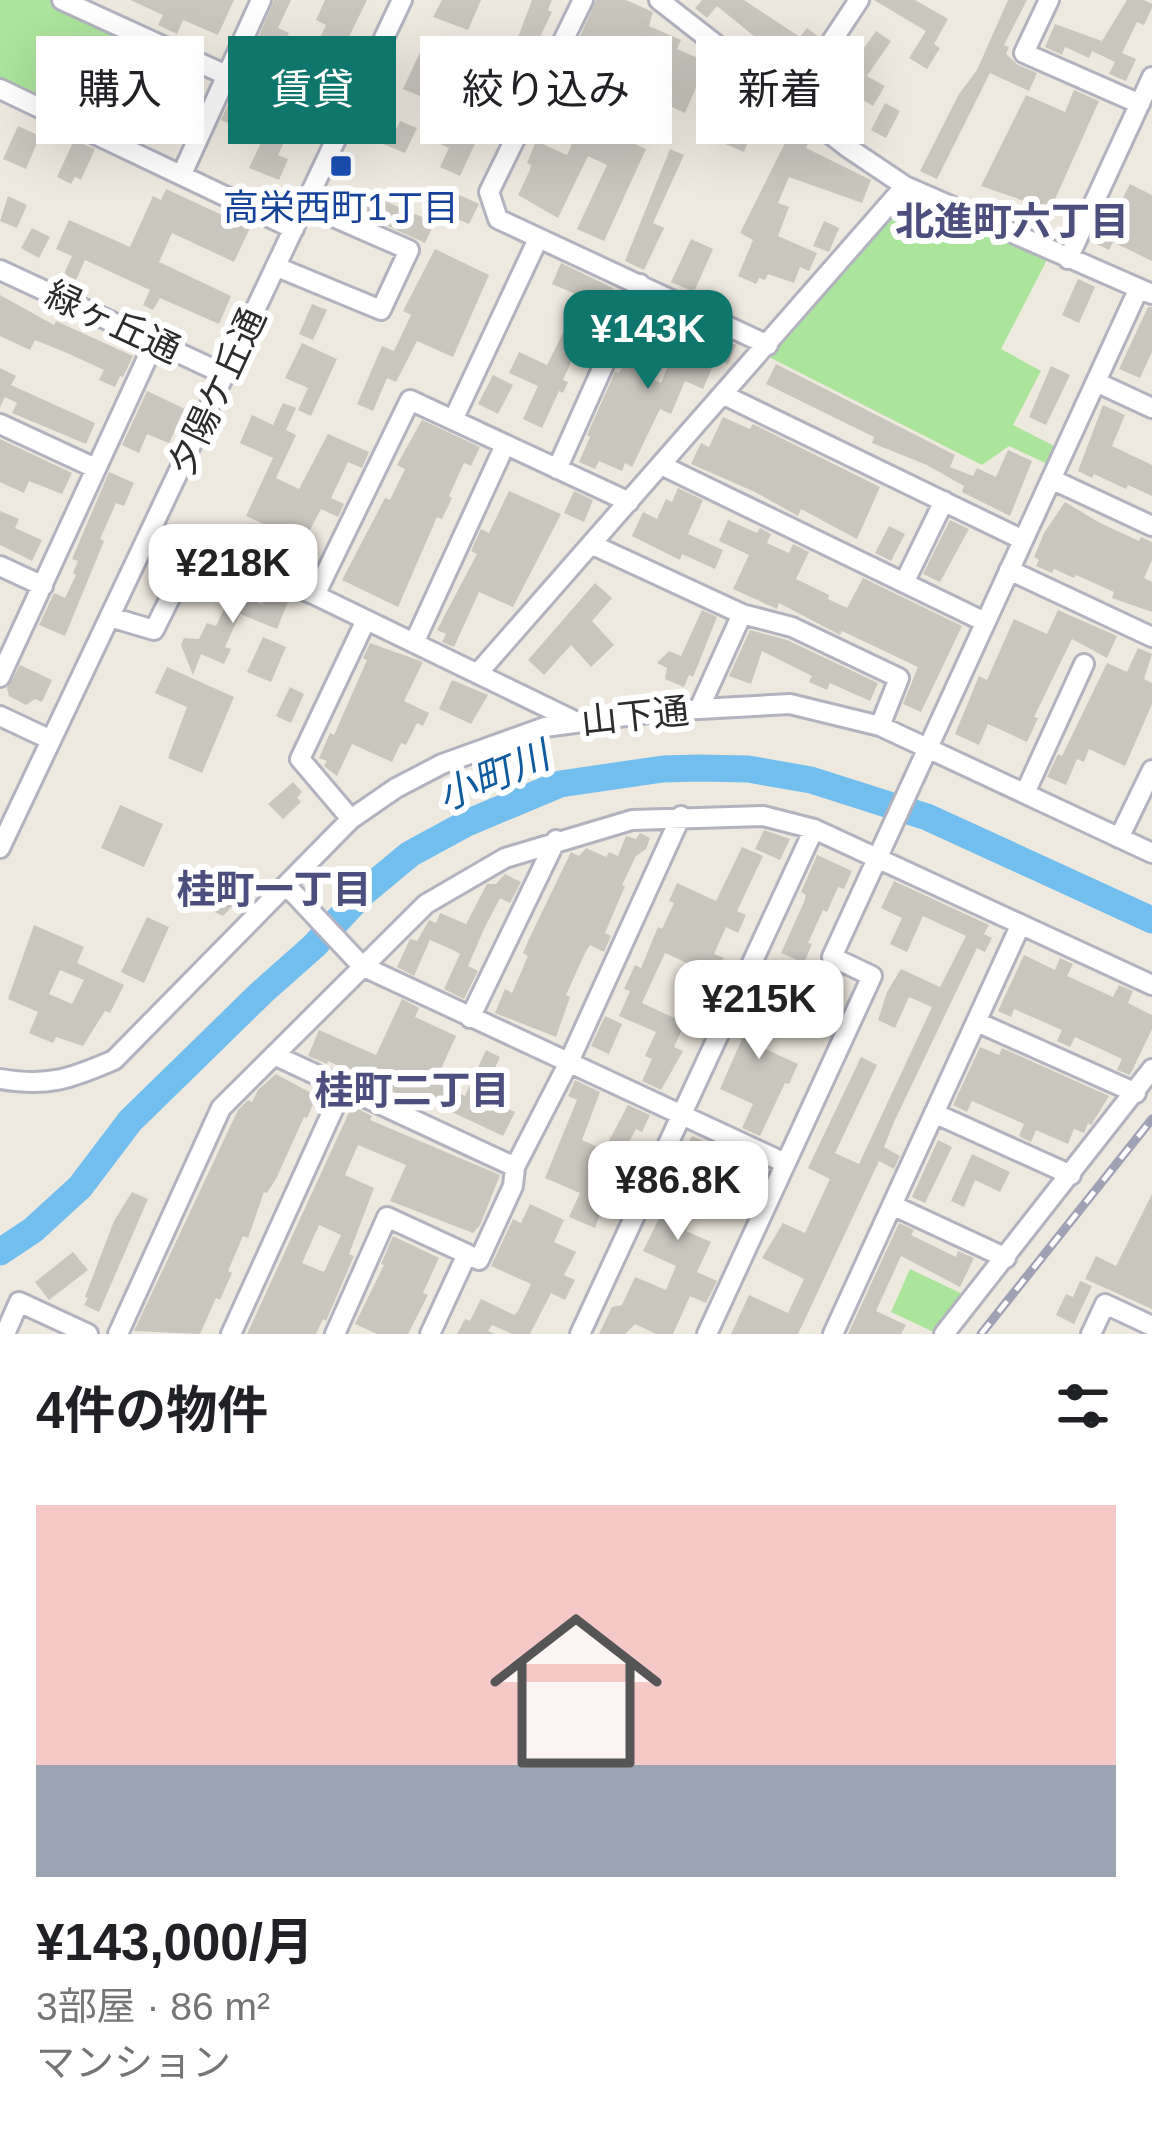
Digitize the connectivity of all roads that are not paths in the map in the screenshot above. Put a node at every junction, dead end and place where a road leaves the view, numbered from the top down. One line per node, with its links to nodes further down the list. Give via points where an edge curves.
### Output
1 (62, 0): 10 (street)
2 (261, 0): 10 (street)
3 (402, 0): 17 (street, 夕陽ケ丘通)
4 (583, 0): 19 (street, via 489,192 498,219)
5 (659, 0): 8 (street)
6 (860, 0): 9 (street)
7 (1048, 0): 13 (street, via 1024,52)
8 (705, 36)
9 (836, 36)
10 (226, 75): 15 (street)
11 (1152, 77): 13 (street)
12 (0, 88): 15 (street)
13 (1140, 104): 20 (street)
14 (842, 144): 16 (street)
15 (182, 174): 18 (street)
16 (905, 186): 20 (street); 26 (street)
17 (306, 205): 18 (street, 夕陽ケ丘通); 21 (street, via 409,250 391,290 381,310)
18 (294, 229): 21 (street, 夕陽ケ丘通)
19 (538, 239): 23 (street); 31 (street)
20 (1068, 259): 24 (street)
21 (277, 267): 27 (street, 夕陽ケ丘通)
22 (0, 270): 25 (street, 緑ヶ丘通)
23 (640, 284): 26 (street); 36 (street)
24 (1145, 292): 28 (street)
25 (155, 340): 27 (street, 緑ヶ丘通); 35 (street)
26 (768, 345): 29 (street)
27 (226, 375): 49 (street, 夕陽ケ丘通)
28 (1096, 382): 30 (street); 37 (street)
29 (724, 395): 34 (street); 38 (street)
30 (1152, 408)
31 (453, 420): 33 (street); 47 (street, via 410,400)
32 (0, 424): 35 (street)
33 (506, 446): 36 (street); 53 (street)
34 (662, 465): 39 (street); 45 (street)
35 (95, 468): 46 (street)
36 (557, 469): 39 (street)
37 (1051, 479): 40 (street); 41 (street)
38 (944, 501): 41 (street); 45 (street)
39 (629, 502): 42 (street)
40 (1152, 526)
41 (1023, 540): 44 (street)
42 (593, 545): 48 (street); 55 (street)
43 (0, 566): 46 (street)
44 (1009, 570): 51 (street); 52 (street)
45 (904, 583): 51 (street)
46 (43, 586): 56 (street)
47 (315, 595): 49 (street, via 227,557 183,572 154,630); 50 (street)
48 (742, 614): 57 (street); 60 (street, via 792,627 899,678)
49 (110, 617): 61 (street, 夕陽ケ丘通)
50 (366, 620): 53 (street); 66 (street, via 300,759)
51 (985, 622): 62 (street)
52 (1152, 637)
53 (414, 643): 55 (street)
54 (1084, 664): 64 (street)
55 (478, 673): 59 (street)
56 (0, 677)
57 (698, 709): 59 (street, 山下通); 60 (street, 山下通, via 790,704)
58 (0, 716): 61 (street)
59 (578, 722): 66 (street, 山下通, via 483,746)
60 (880, 726): 62 (street, 山下通)
61 (51, 740): 70 (street, 夕陽ケ丘通)
62 (929, 749): 64 (street, 山下通); 72 (street)
63 (1152, 770): 68 (street)
64 (1024, 793): 68 (street, 山下通)
65 (681, 816): 67 (street, via 763,816); 69 (street); 80 (street)
66 (351, 818): 73 (street, 山下通)
67 (814, 829): 72 (street); 86 (street)
68 (1119, 838): 71 (street, 山下通)
69 (556, 839): 75 (street, via 426,904); 77 (street)
70 (0, 848)
71 (1152, 853)
72 (876, 857): 74 (street); 87 (street, via 832,957 872,976)
73 (286, 885): 75 (street); 82 (street, 山下通, via 114,1060 68,1080)
74 (1020, 926): 76 (street); 78 (street)
75 (357, 960): 77 (street); 79 (street)
76 (1152, 985)
77 (470, 1018): 80 (street)
78 (976, 1022): 84 (street); 85 (street)
79 (274, 1055): 83 (street); 96 (street, via 221,1108)
80 (568, 1064): 86 (street); 88 (street)
81 (1152, 1069): 84 (street)
82 (0, 1079)
83 (343, 1088): 88 (street); 97 (street)
84 (1136, 1093): 89 (street)
85 (934, 1113): 89 (street); 90 (street)
86 (681, 1116): 87 (street); 100 (street)
87 (785, 1163): 101 (street)
88 (515, 1167): 91 (street, via 478,1260)
89 (1071, 1175): 92 (street)
90 (892, 1205): 92 (street); 102 (street)
91 (467, 1254): 98 (street, via 387,1217); 99 (street)
92 (1006, 1258): 103 (street)
93 (1152, 1327): 104 (street, via 1105,1304)
94 (5, 1334): 95 (street, via 20,1302)
95 (88, 1334)
96 (118, 1334)
97 (231, 1334)
98 (334, 1334)
99 (430, 1334)
100 (580, 1334)
101 (707, 1334)
102 (833, 1334)
103 (944, 1334)
104 (1090, 1334)

